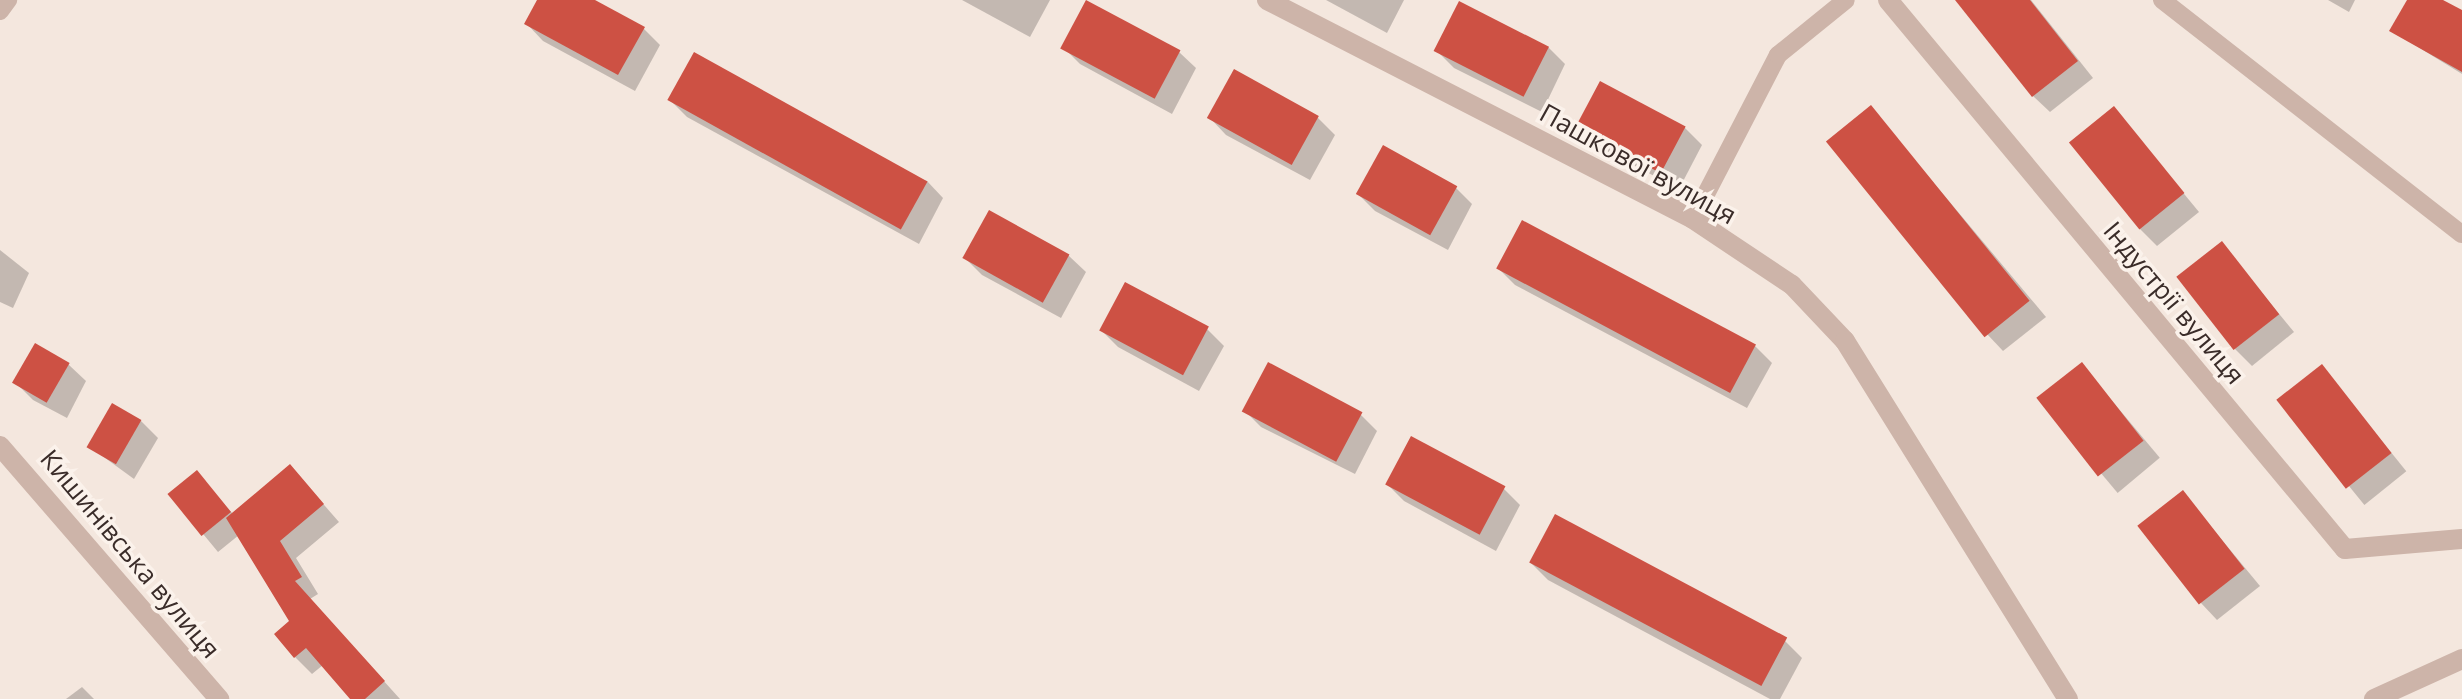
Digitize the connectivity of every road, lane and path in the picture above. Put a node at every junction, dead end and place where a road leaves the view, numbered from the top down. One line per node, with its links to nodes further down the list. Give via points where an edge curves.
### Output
1 (8, 0): 6 (lane)
2 (1267, 0): 7 (street, Пашкової вулиця)
3 (1846, 0): 7 (lane, via 1778,55)
4 (1888, 0): 10 (street, Індустрії вулиця, via 2345,549)
5 (2162, 0): 8 (lane)
6 (0, 11)
7 (1693, 219): 12 (street, Пашкової вулиця, via 1792,285 1845,341)
8 (2462, 234)
9 (0, 446): 13 (street, Кишинівська вулиця)
10 (2462, 539)
11 (2462, 659): 14 (street)
12 (2064, 698)
13 (219, 699)
14 (2374, 699)

